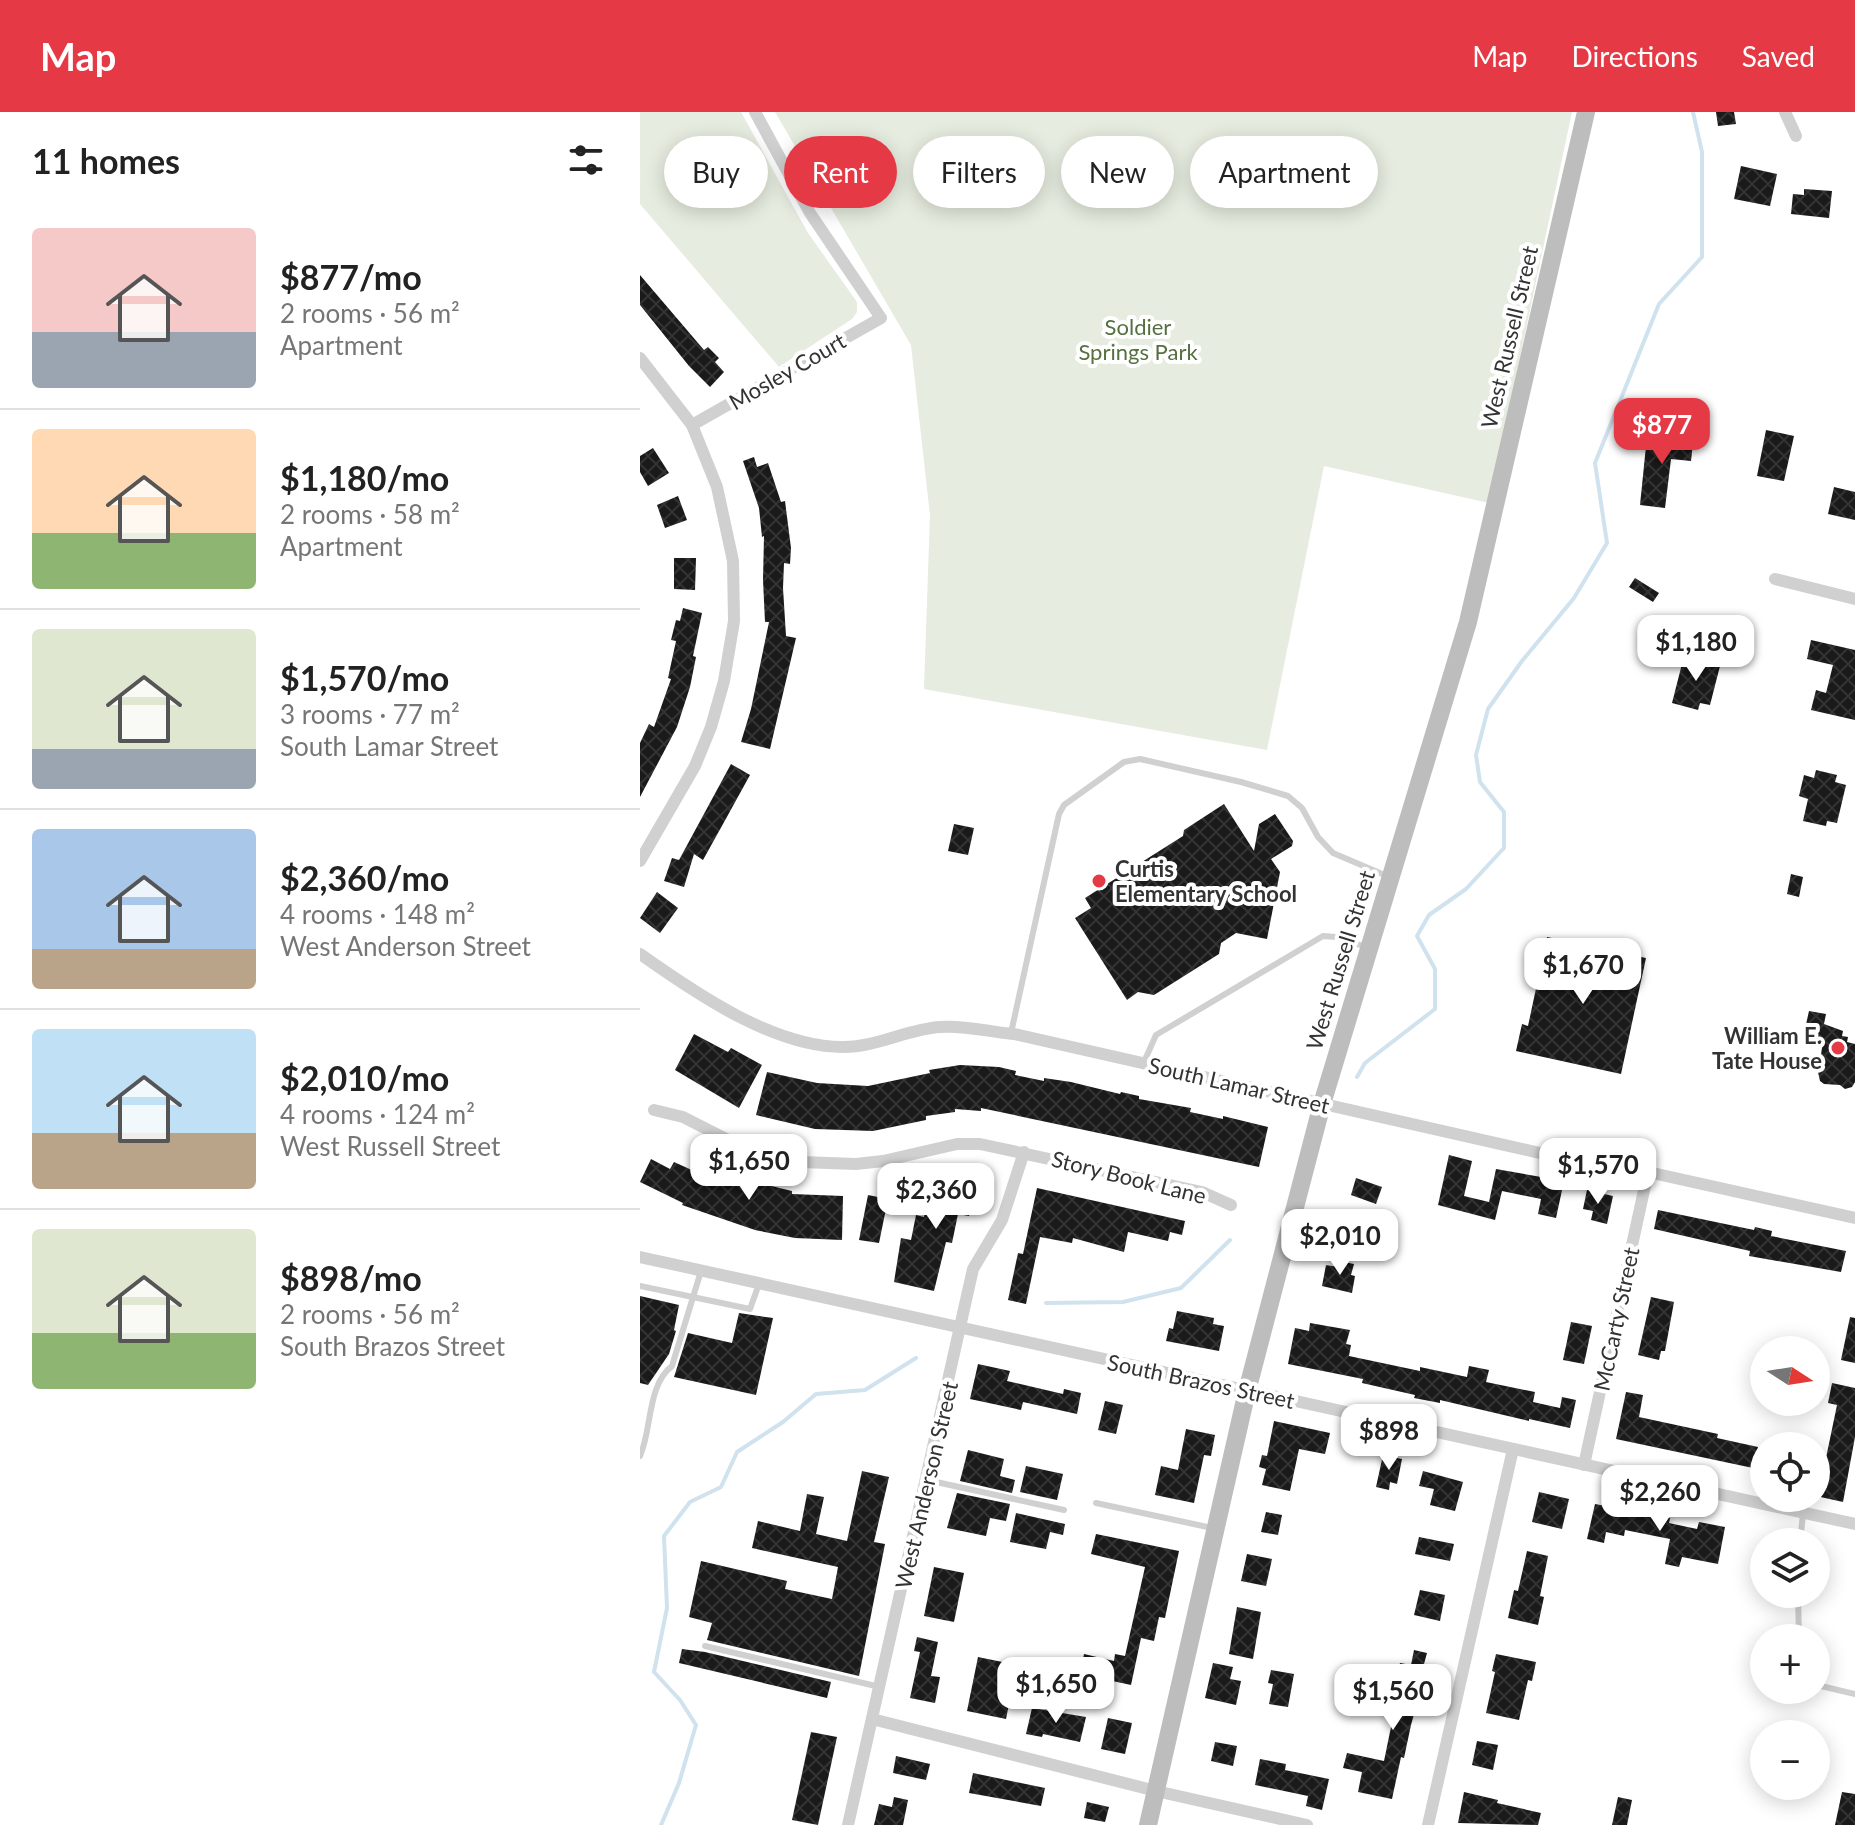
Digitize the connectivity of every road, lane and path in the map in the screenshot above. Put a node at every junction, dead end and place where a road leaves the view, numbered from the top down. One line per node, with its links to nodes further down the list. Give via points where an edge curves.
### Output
1 (755, 112): 6 (street, Mosley Court, via 810,213 881,318)
2 (1586, 112): 10 (street, West Russell Street, via 1468,622)
3 (1785, 112): 4 (street)
4 (1796, 136)
5 (640, 358): 6 (street)
6 (692, 425): 9 (street, via 717,487 733,561 734,621 711,727 695,766)
7 (1775, 579): 8 (street)
8 (1855, 599)
9 (640, 861)
10 (1390, 877): 11 (street, West Russell Street); 13 (lane, via 1333,853 1288,796 1140,759 1124,762 1059,814)
11 (1369, 948): 14 (lane, via 1323,936 1156,1035); 15 (street, West Russell Street)
12 (640, 954): 13 (street, South Lamar Street, via 759,1026 803,1043 846,1048 941,1026)
13 (1011, 1034): 14 (street, South Lamar Street)
14 (1143, 1063): 15 (street, South Lamar Street)
15 (1322, 1104): 18 (street, South Lamar Street, via 1593,1165); 27 (street, West Russell Street)
16 (654, 1110): 17 (street, Story Book Lane, via 683,1117 740,1146 801,1162 883,1161 957,1144)
17 (1024, 1152): 19 (street, Story Book Lane, via 1202,1192); 26 (street, West Anderson Street, via 1002,1220 973,1269)
18 (1648, 1172): 20 (street, South Lamar Street); 30 (street, McCarty Street)
19 (1231, 1205)
20 (1855, 1218)
21 (640, 1257): 22 (street, South Brazos Street)
22 (701, 1271): 23 (street, South Brazos Street); 25 (lane)
23 (759, 1284): 25 (lane, via 750,1309); 26 (street, South Brazos Street)
24 (640, 1286): 25 (lane)
25 (691, 1298): 29 (lane, via 672,1366 658,1387)
26 (962, 1328): 27 (street, South Brazos Street); 31 (street, West Anderson Street)
27 (1247, 1391): 28 (street, South Brazos Street); 37 (street, West Russell Street)
28 (1513, 1449): 30 (street, South Brazos Street); 47 (street)
29 (640, 1456)
30 (1584, 1465): 34 (street, South Brazos Street)
31 (927, 1480): 33 (lane); 39 (street, West Anderson Street)
32 (1096, 1503): 37 (lane)
33 (1064, 1510)
34 (1804, 1513): 35 (street, South Brazos Street); 36 (lane)
35 (1855, 1524)
36 (1802, 1528)
37 (1216, 1529): 43 (street, West Russell Street)
38 (705, 1646): 39 (lane)
39 (880, 1687): 42 (street, West Anderson Street)
40 (1830, 1688): 41 (lane)
41 (1855, 1694)
42 (872, 1719): 43 (street); 44 (street, West Anderson Street)
43 (1156, 1791): 45 (street, West Russell Street); 46 (street)
44 (848, 1825)
45 (1148, 1825)
46 (1307, 1825)
47 (1428, 1825)

